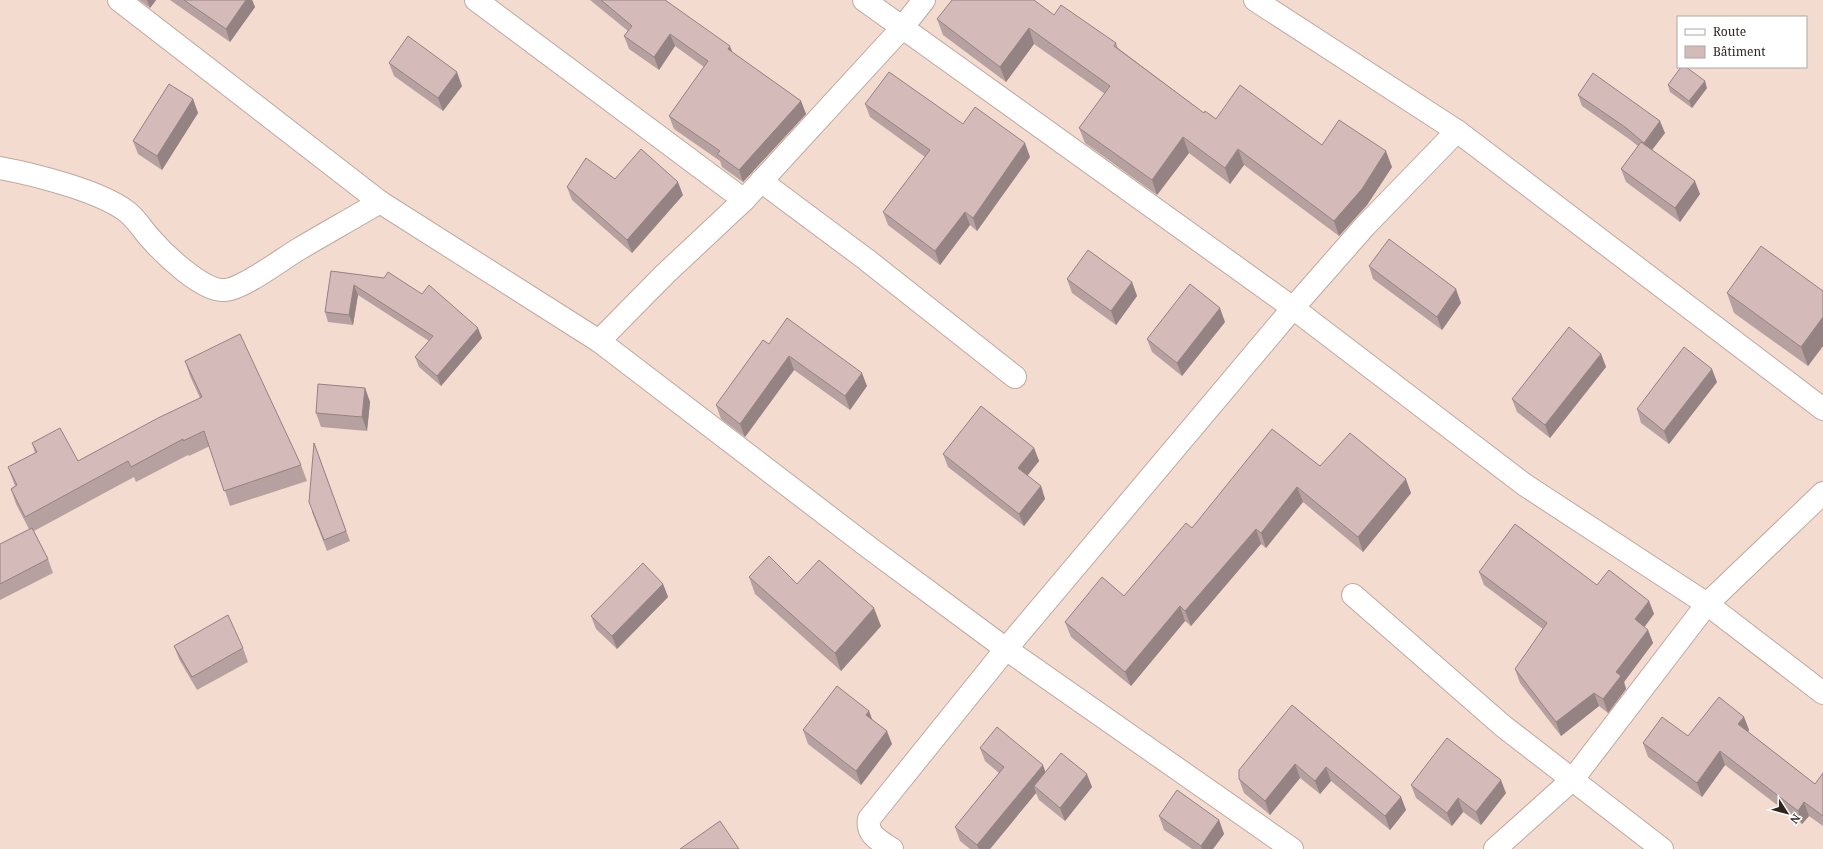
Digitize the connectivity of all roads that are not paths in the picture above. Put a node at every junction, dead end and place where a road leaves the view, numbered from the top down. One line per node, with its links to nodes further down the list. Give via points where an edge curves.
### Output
1 (119, 0): 11 (street)
2 (476, 0): 10 (street)
3 (864, 0): 6 (street)
4 (924, 0): 6 (street)
5 (1255, 0): 7 (street)
6 (902, 28): 9 (street); 12 (street)
7 (1457, 131): 12 (street, via 1365,226); 15 (street)
8 (0, 168): 11 (street, via 26,173 98,196 126,211 154,243 189,275 207,285 225,290 249,281 298,249)
9 (761, 181): 10 (street); 14 (street)
10 (744, 200): 13 (street, via 664,274)
11 (380, 202): 13 (street)
12 (1293, 308): 18 (street, via 1525,485); 19 (street)
13 (599, 341): 19 (street)
14 (1015, 377)
15 (1823, 409)
16 (1823, 493): 18 (street)
17 (1352, 595): 21 (street, via 1503,726)
18 (1707, 604): 20 (street); 21 (street)
19 (1006, 649): 22 (street, via 869,819 870,833); 23 (street)
20 (1823, 693)
21 (1573, 779): 24 (street); 25 (street)
22 (892, 849)
23 (1292, 849)
24 (1495, 849)
25 (1662, 849)

